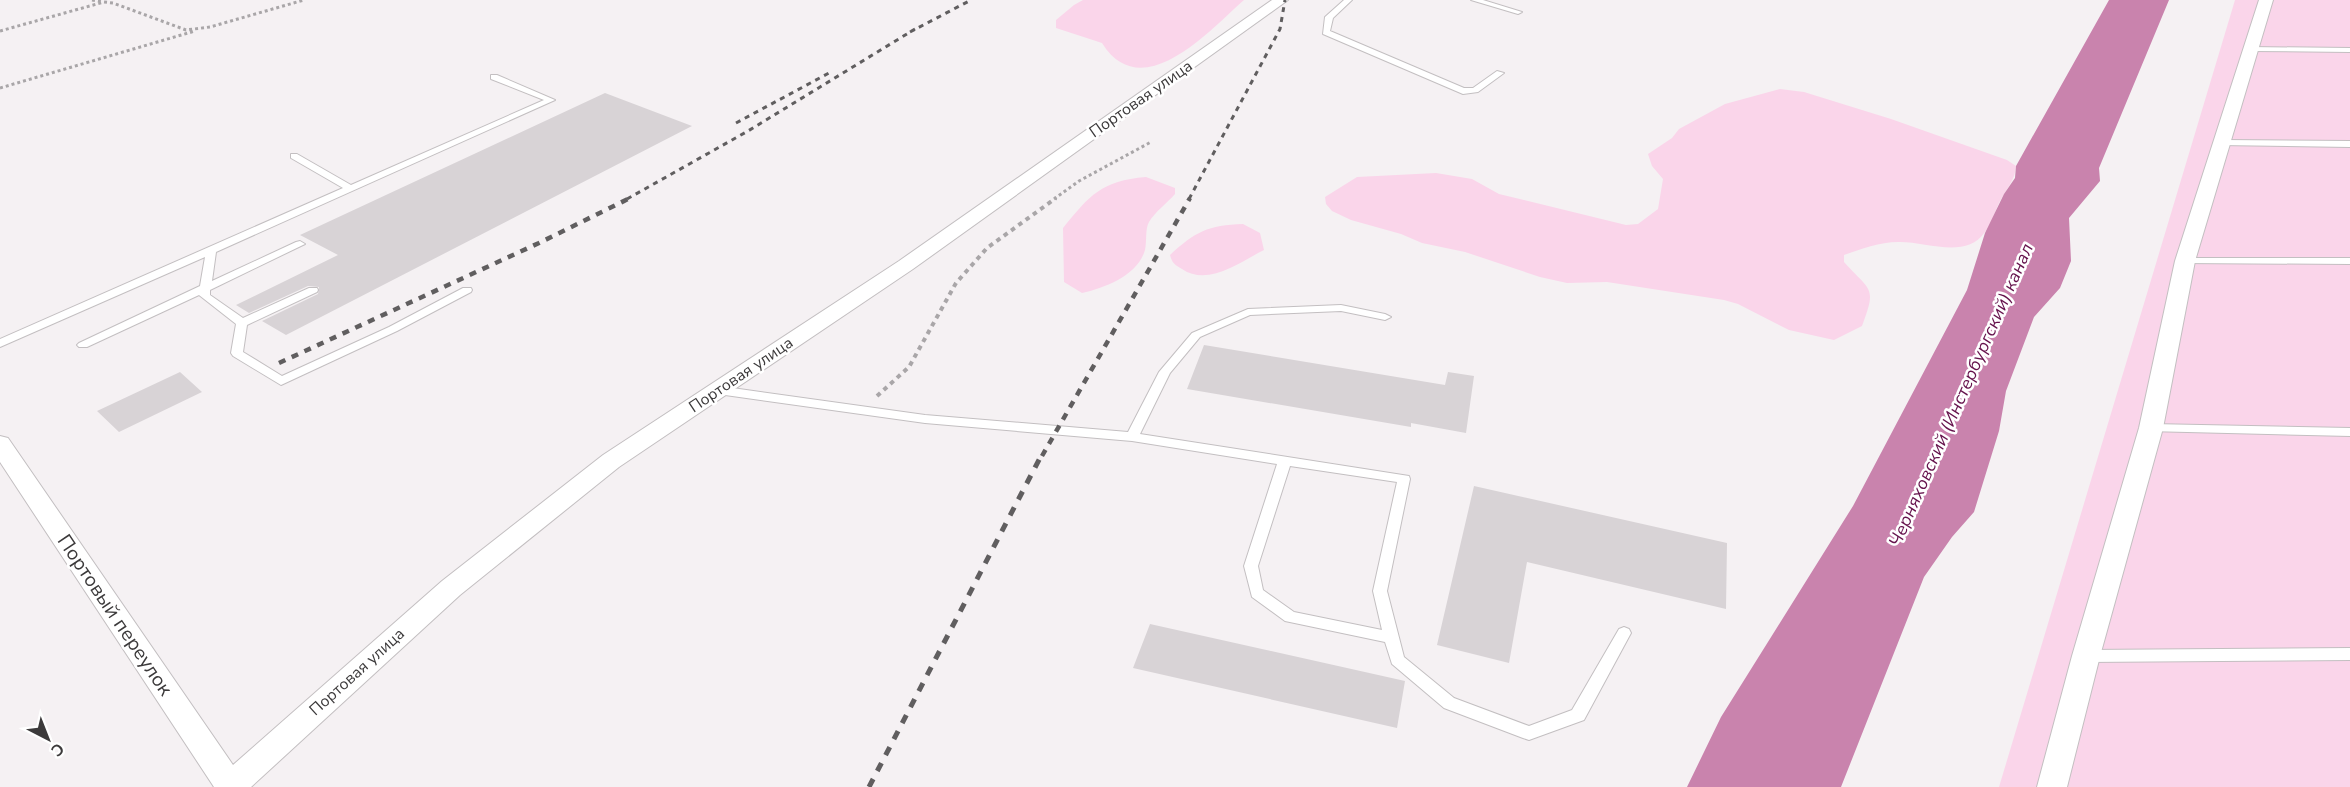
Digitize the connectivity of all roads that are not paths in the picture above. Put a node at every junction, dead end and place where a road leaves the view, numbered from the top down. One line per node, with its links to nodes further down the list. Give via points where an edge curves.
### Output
1 (1281, 0): 25 (street, Портовая улица, via 906,265)
2 (1348, 0): 8 (lane, via 1329,18 1326,32 1463,91 1475,90)
3 (1475, 0): 5 (lane)
4 (2266, 0): 6 (street)
5 (1518, 12)
6 (2251, 49): 7 (lane); 10 (street)
7 (2350, 50)
8 (1500, 73)
9 (494, 77): 13 (lane, via 551,100)
10 (2222, 143): 11 (lane); 16 (street)
11 (2350, 144)
12 (294, 156): 13 (lane)
13 (351, 189): 15 (lane)
14 (300, 244): 18 (lane)
15 (211, 251): 18 (lane); 23 (lane)
16 (2185, 261): 17 (lane); 26 (street)
17 (2350, 261)
18 (206, 288): 22 (lane, via 204,296); 24 (lane)
19 (313, 290): 22 (lane)
20 (467, 290): 22 (lane, via 281,381 237,353)
21 (1385, 317): 28 (lane, via 1341,308 1248,312 1196,335 1165,372)
22 (242, 323)
23 (0, 343)
24 (83, 345)
25 (718, 390): 28 (lane, via 925,419); 35 (street, Портовая улица, via 611,461 451,588)
26 (2151, 428): 27 (lane); 34 (street)
27 (2350, 432)
28 (1132, 437): 30 (lane)
29 (0, 444): 35 (street, Портовый переулок)
30 (1284, 460): 32 (lane, via 1251,566 1257,593 1290,617); 32 (lane, via 1404,479 1380,591)
31 (1623, 633): 32 (lane, via 1578,714 1529,733 1449,703 1397,660)
32 (1392, 638)
33 (2350, 654): 34 (lane)
34 (2086, 656): 36 (street)
35 (231, 787)
36 (2052, 787)

